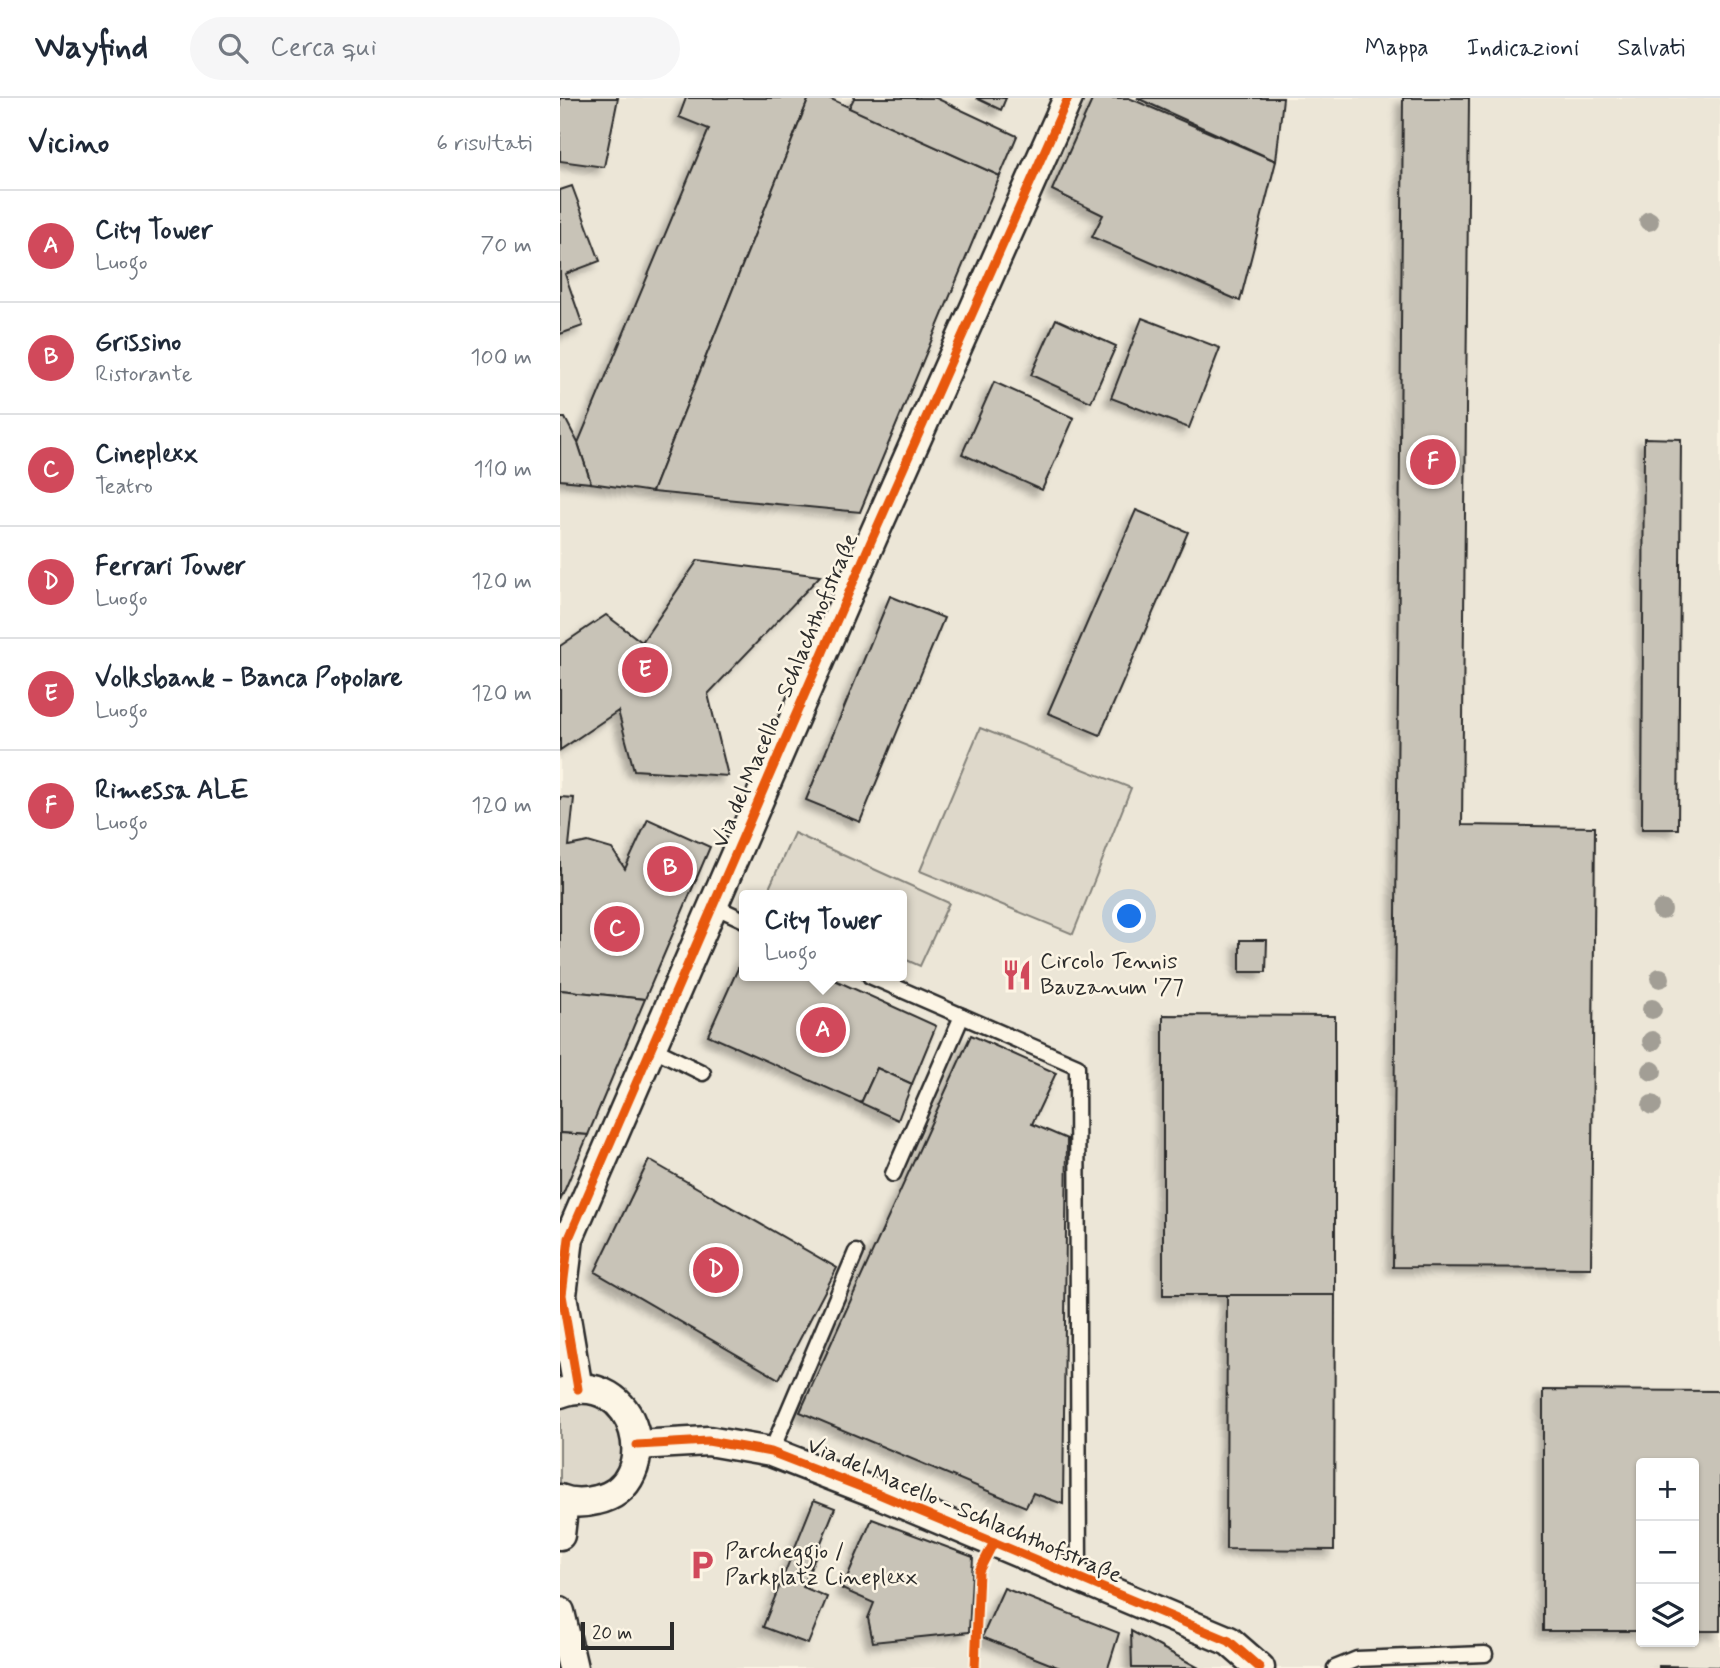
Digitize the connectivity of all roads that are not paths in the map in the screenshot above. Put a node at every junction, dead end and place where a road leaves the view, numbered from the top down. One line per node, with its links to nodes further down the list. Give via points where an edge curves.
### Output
1 (1068, 98): 2 (street, Via del Macello - Schlachthofstraße)
2 (715, 906): 3 (lane); 6 (street, Via del Macello - Schlachthofstraße)
3 (739, 918)
4 (882, 981): 5 (lane)
5 (962, 1016): 8 (lane); 15 (lane, via 1077,1066)
6 (652, 1048): 7 (lane); 10 (street, Via del Macello - Schlachthofstraße, via 569,1238 562,1295)
7 (703, 1073)
8 (893, 1174)
9 (856, 1252): 12 (lane)
10 (569, 1391): 11 (street, via 596,1391 611,1398 626,1411)
11 (638, 1446): 12 (street, Via del Macello - Schlachthofstraße, via 708,1441); 13 (street, via 635,1462 616,1491 583,1503)
12 (771, 1452): 15 (street, Via del Macello - Schlachthofstraße)
13 (562, 1500): 14 (street)
14 (560, 1535)
15 (1079, 1579): 19 (street, Via del Macello - Schlachthofstraße, via 1229,1641)
16 (560, 1612): 18 (street)
17 (1485, 1654): 20 (lane, via 1357,1659)
18 (573, 1668)
19 (1260, 1668)
20 (1335, 1668)

